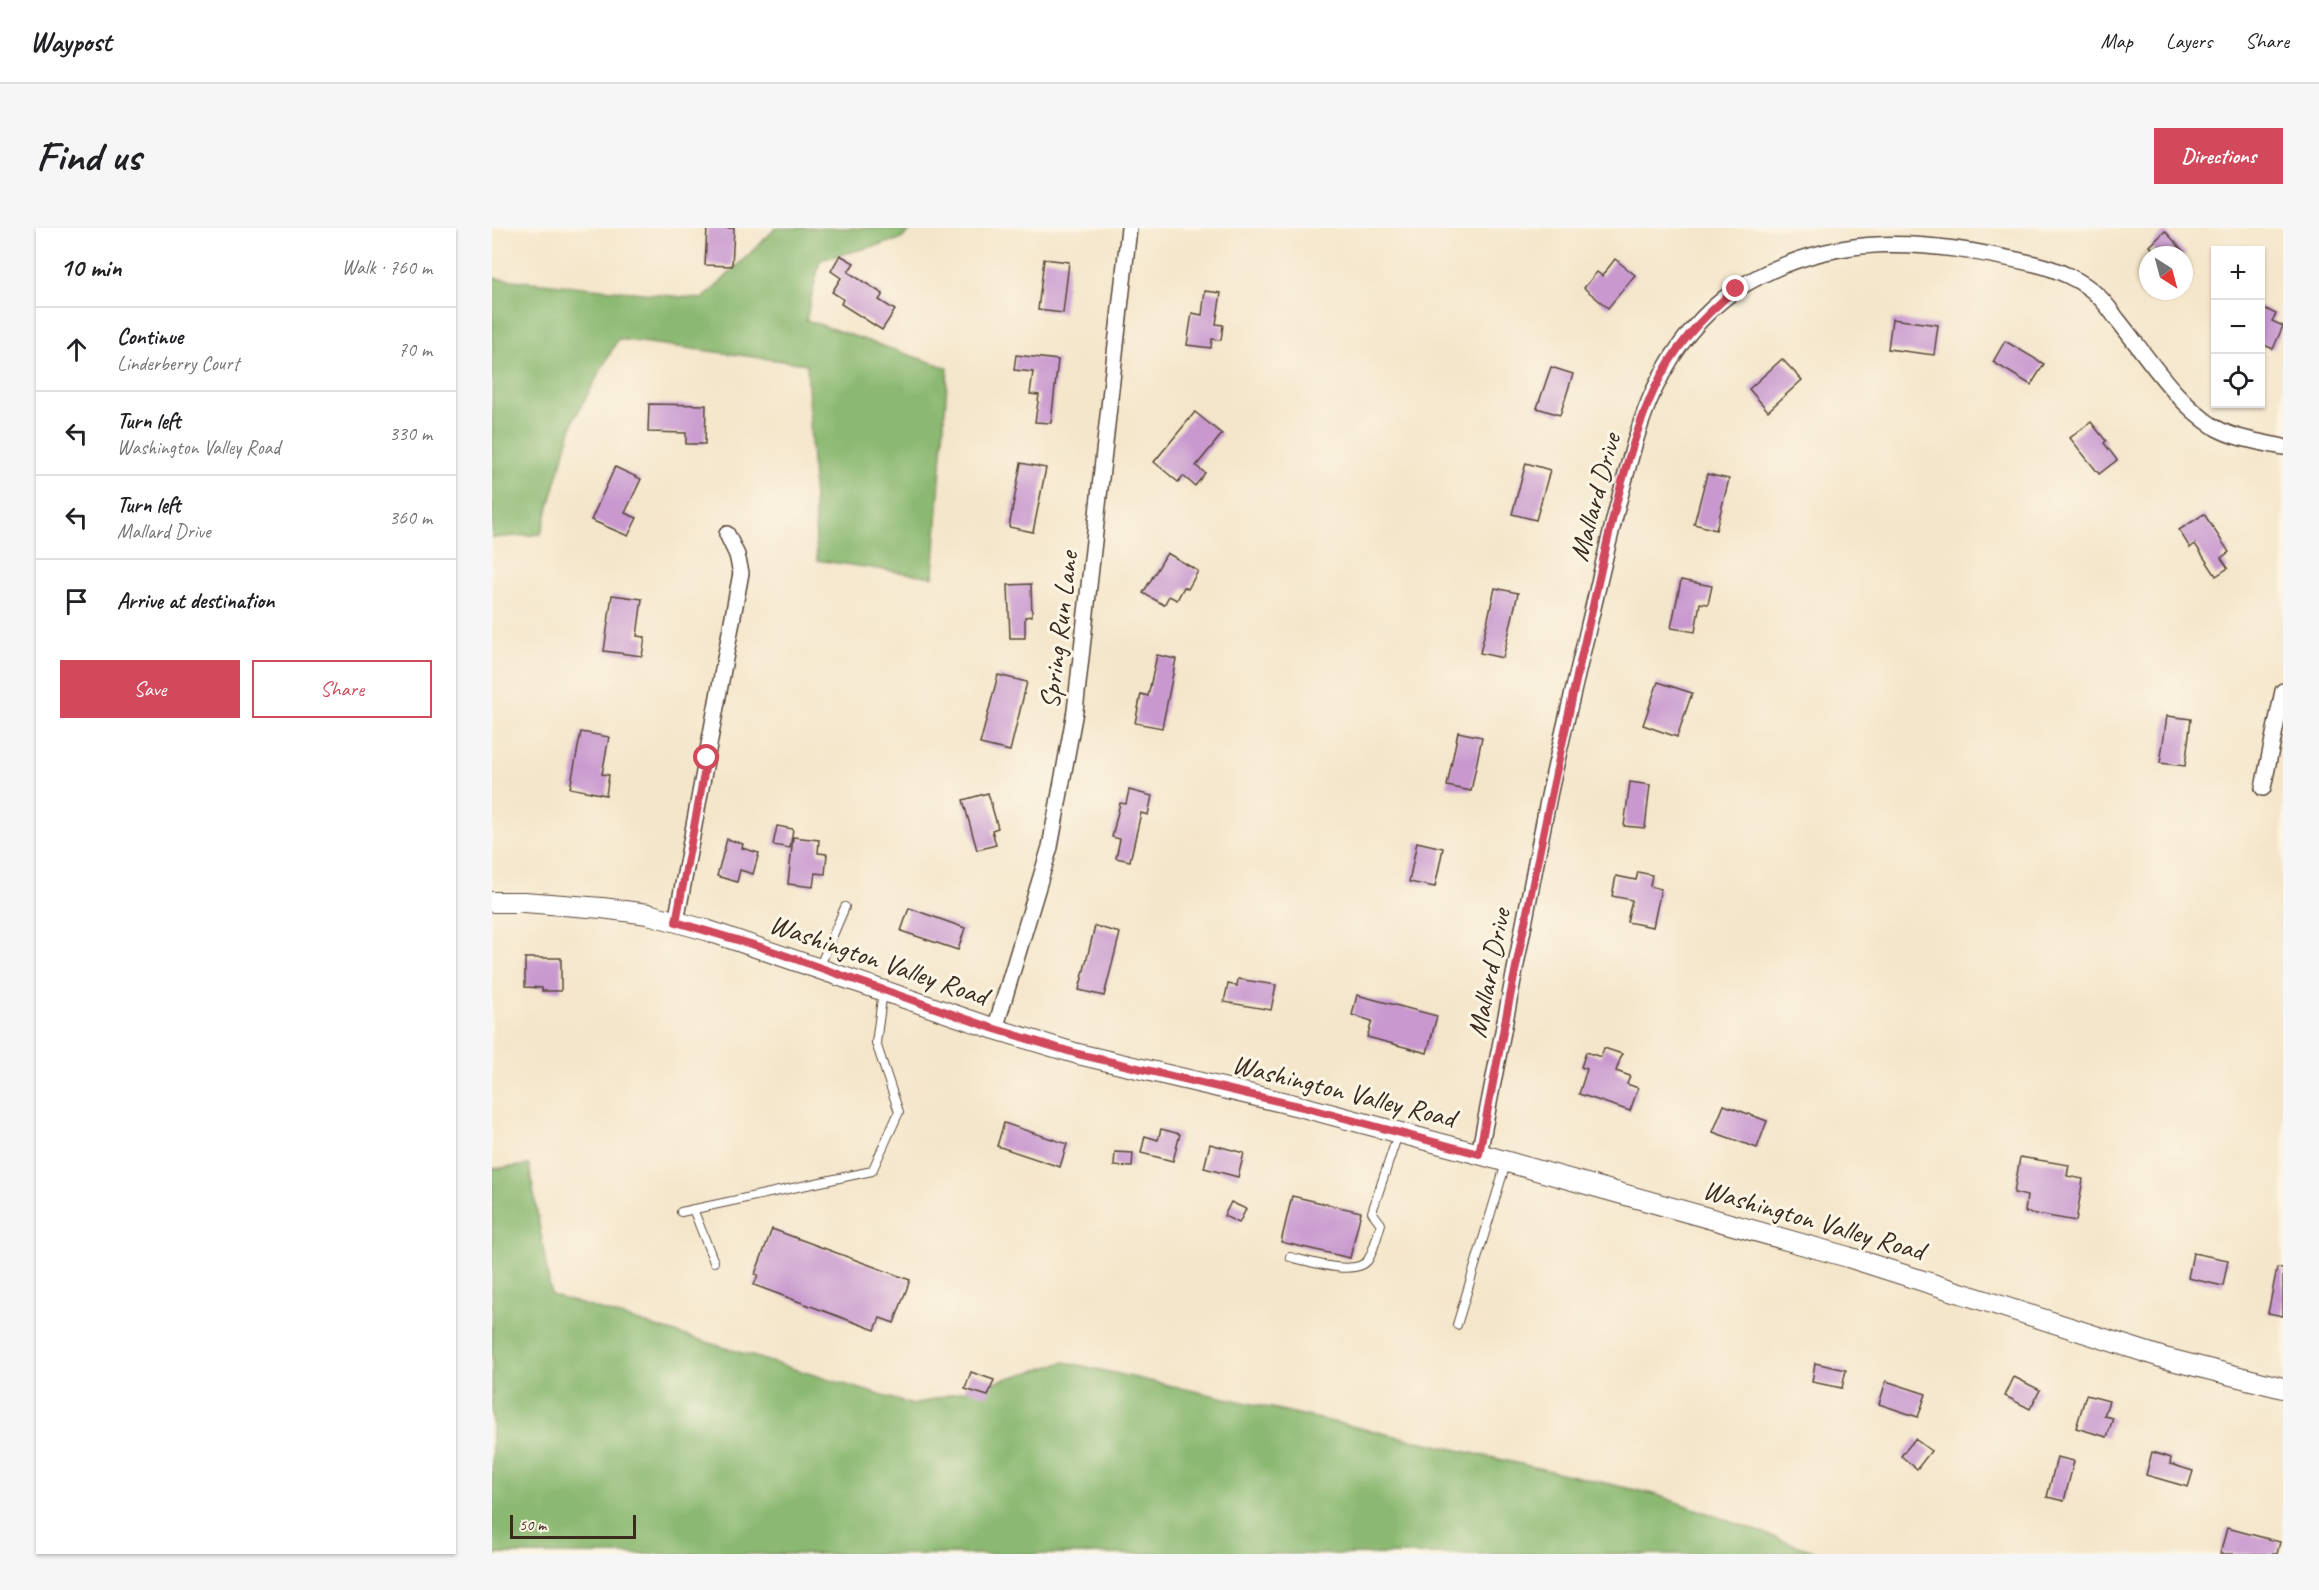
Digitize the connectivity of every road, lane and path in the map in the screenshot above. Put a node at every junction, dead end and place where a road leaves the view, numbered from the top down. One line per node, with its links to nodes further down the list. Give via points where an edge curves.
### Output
1 (1129, 228): 11 (street, Spring Run Lane, via 1075,711 1050,847)
2 (2283, 447): 13 (street, Mallard Drive, via 2230,434 2198,415 2098,295 2078,281 2041,266 1931,243 1858,242 1780,263 1736,289 1704,316 1674,352 1653,391 1615,512 1550,791)
3 (727, 534): 8 (street, via 738,555 741,573)
4 (2283, 691): 5 (street)
5 (2263, 788)
6 (492, 902): 8 (street, Washington Valley Road, via 602,908)
7 (845, 907): 9 (lane)
8 (676, 922): 9 (street, Washington Valley Road)
9 (819, 968): 10 (street, Washington Valley Road)
10 (883, 990): 11 (street, Washington Valley Road); 15 (lane, via 876,1043 899,1112 872,1171)
11 (995, 1029): 12 (street, Washington Valley Road, via 1078,1054)
12 (1399, 1133): 13 (street, Washington Valley Road); 17 (lane, via 1372,1212 1381,1224 1365,1264 1350,1269)
13 (1479, 1154): 14 (street, Washington Valley Road)
14 (1507, 1162): 19 (lane); 20 (street, Washington Valley Road, via 1848,1257 2164,1358)
15 (693, 1209): 16 (lane); 18 (lane)
16 (681, 1212)
17 (1290, 1257)
18 (714, 1262)
19 (1457, 1325)
20 (2283, 1388)

